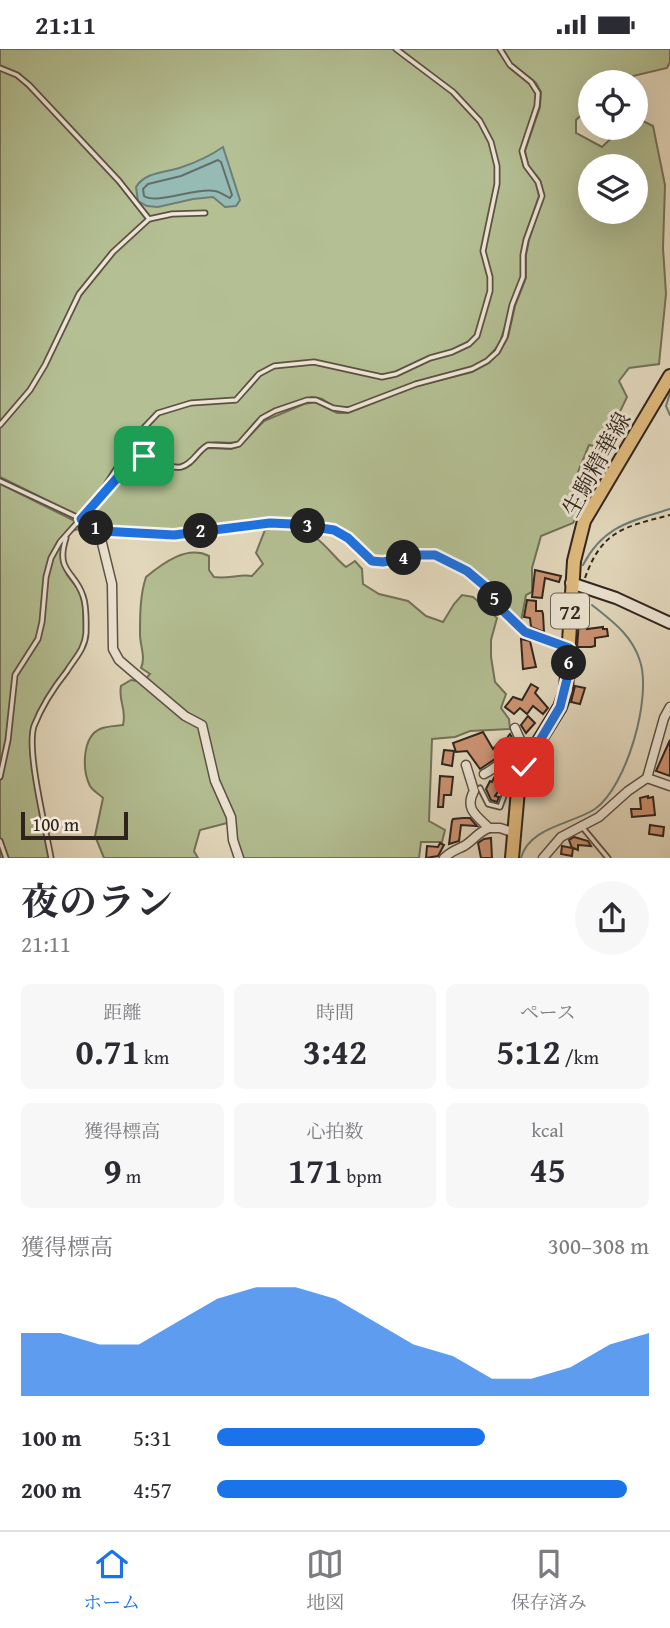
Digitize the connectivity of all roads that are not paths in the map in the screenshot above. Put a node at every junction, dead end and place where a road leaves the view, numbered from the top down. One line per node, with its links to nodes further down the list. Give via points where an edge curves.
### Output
1 (396, 49): 9 (lane, via 471,109 491,142 497,184 483,251 490,291 477,336 469,344 396,374 382,377 314,362 274,366 259,374 236,400 163,410 139,433)
2 (500, 49): 9 (lane, via 538,93 522,151 542,195 526,240 523,277 497,352 472,369 416,384 353,409 338,410 312,399 275,411 239,444 208,446 181,467 152,456 140,457)
3 (0, 68): 5 (lane, via 29,85)
4 (205, 213): 5 (lane)
5 (149, 219): 7 (lane, via 113,252 79,294 46,365)
6 (670, 376): 13 (main road, 生駒精華線 / 72, via 584,521 573,561)
7 (0, 425)
8 (0, 481): 10 (lane)
9 (92, 506): 10 (lane)
10 (81, 519): 11 (lane); 12 (lane)
11 (101, 531): 15 (street, via 174,535 292,524 334,530 372,561 435,555 486,587 525,632); 32 (street, via 112,584 113,649 133,672 202,725)
12 (68, 533): 21 (lane, via 51,558 38,639 15,675); 31 (lane, via 64,562 84,598 86,637 36,721 31,741)
13 (578, 582): 14 (street); 15 (main road, 生駒精華線 / 72)
14 (670, 623)
15 (569, 648): 18 (main road, 生駒精華線 / 72, via 560,707)
16 (670, 707): 22 (street)
17 (515, 728): 18 (street)
18 (526, 749): 20 (street); 23 (main road, 生駒精華線 / 72)
19 (466, 765): 27 (street, via 474,791 469,806)
20 (484, 774)
21 (0, 776)
22 (647, 778): 24 (street); 26 (street)
23 (519, 779): 25 (lane, via 509,782 500,807 488,804); 28 (main road, 生駒精華線 / 72)
24 (670, 786)
25 (480, 788)
26 (582, 826): 35 (street, via 561,837); 36 (lane)
27 (489, 828): 28 (street); 33 (street)
28 (515, 833): 34 (main road, 生駒精華線 / 72)
29 (0, 841): 30 (lane)
30 (6, 858)
31 (51, 858)
32 (239, 858)
33 (443, 858)
34 (512, 858)
35 (542, 858)
36 (608, 858)

